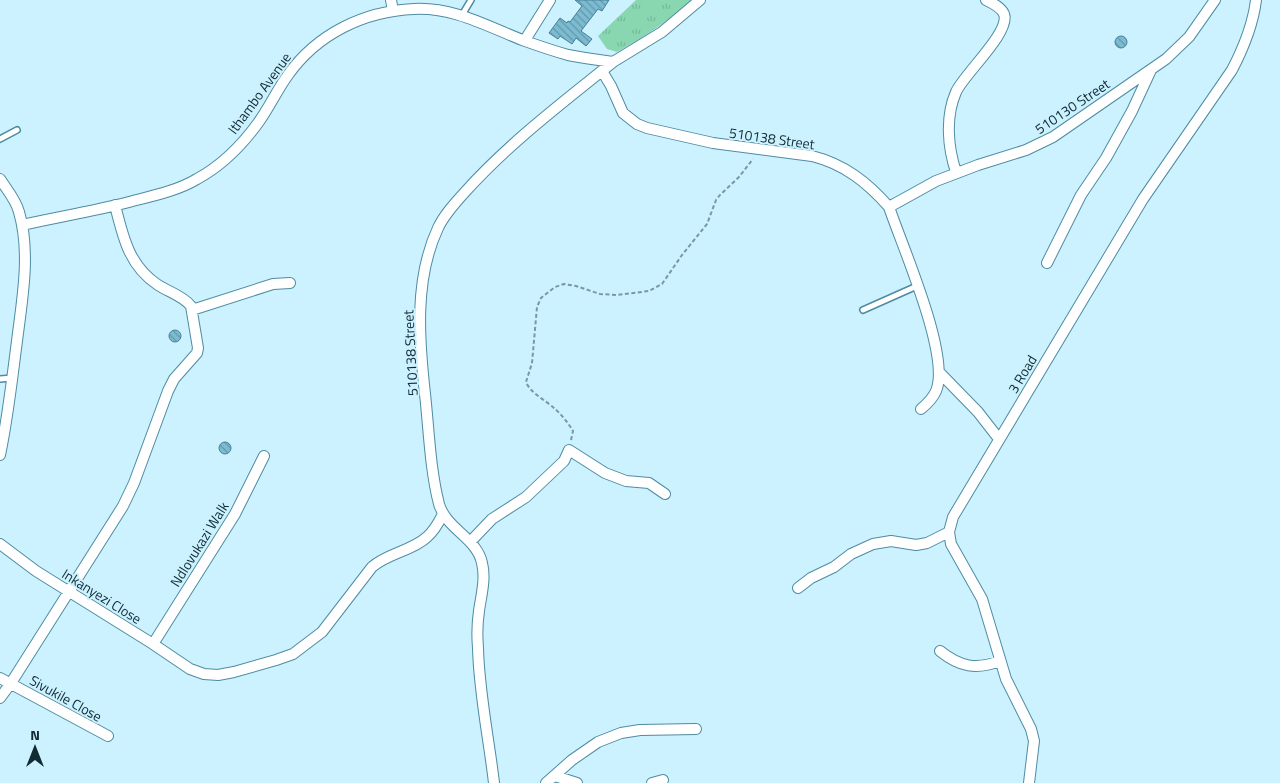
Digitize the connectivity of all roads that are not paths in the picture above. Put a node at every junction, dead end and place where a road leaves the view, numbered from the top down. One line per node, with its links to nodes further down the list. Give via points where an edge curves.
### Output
1 (391, 0): 8 (street)
2 (471, 0): 9 (lane)
3 (550, 0): 10 (street)
4 (700, 0): 11 (street, via 662,32)
5 (986, 0): 16 (street, via 1000,10 1004,20 998,36 956,91 949,121)
6 (1215, 0): 12 (street, 510130 Street, via 1189,37)
7 (1256, 0): 30 (street, 3 Road, via 1249,32 1232,70 1144,199)
8 (392, 11): 9 (street, Ithambo Avenue, via 440,10); 18 (street, Ithambo Avenue, via 357,20 334,32 307,53 287,76 258,123 230,154 209,171 175,189)
9 (462, 15): 10 (street, Ithambo Avenue)
10 (525, 40): 11 (street, Ithambo Avenue, via 567,54)
11 (613, 62): 13 (street, 510138 Street)
12 (1151, 70): 16 (street, 510130 Street, via 1038,145); 21 (street, via 1128,119 1081,195)
13 (602, 71): 19 (street, 510138 Street, via 623,114 637,124 713,143 812,156 835,163 860,178); 34 (street, 510138 Street, via 485,171 438,228 428,256 420,328 435,484)
14 (17, 130): 15 (lane)
15 (0, 138)
16 (956, 172): 19 (street, 510130 Street)
17 (2, 186): 20 (street, via 18,209)
18 (115, 205): 20 (street, Ithambo Avenue); 24 (street, via 127,247 138,268 155,284 187,302)
19 (889, 207): 23 (street, 510138 Street)
20 (22, 225): 27 (street, via 24,276)
21 (1047, 263)
22 (290, 283): 24 (street, via 273,284)
23 (917, 286): 25 (lane); 26 (street, 510138 Street, via 934,336)
24 (192, 310): 39 (street, via 197,353 174,379 127,498)
25 (863, 310)
26 (939, 372): 29 (street, 510138 Street, via 932,399); 30 (street)
27 (12, 378): 28 (lane); 31 (street)
28 (0, 379)
29 (922, 409)
30 (999, 438): 35 (street, 3 Road, via 953,517)
31 (0, 455)
32 (264, 456): 40 (street, Ndlovukazi Walk, via 235,514)
33 (665, 494): 36 (street, via 649,483 626,481 605,473 569,450 562,463 526,497 492,519)
34 (443, 514): 36 (street, 510138 Street); 40 (street, Inkanyezi Close, via 427,538 372,567 322,632 293,654 218,675 190,669)
35 (949, 532): 38 (street, via 916,545 891,541 873,544 851,554); 42 (street, via 953,551 982,600)
36 (470, 542): 50 (street, 510138 Street, via 480,555 484,577 478,651)
37 (0, 544): 39 (street, Inkanyezi Close)
38 (798, 588)
39 (68, 591): 40 (street, Inkanyezi Close); 44 (street)
40 (153, 644)
41 (940, 651): 42 (street, via 956,662 975,666)
42 (1000, 661): 54 (street, via 1034,741)
43 (0, 678): 44 (street, Sivukile Close)
44 (11, 683): 45 (street); 47 (street, Sivukile Close)
45 (0, 698)
46 (696, 729): 48 (street, via 621,733 598,742)
47 (108, 736)
48 (555, 776): 51 (street); 52 (street)
49 (663, 780): 53 (street)
50 (494, 783)
51 (546, 783)
52 (577, 783)
53 (652, 783)
54 (1029, 783)

